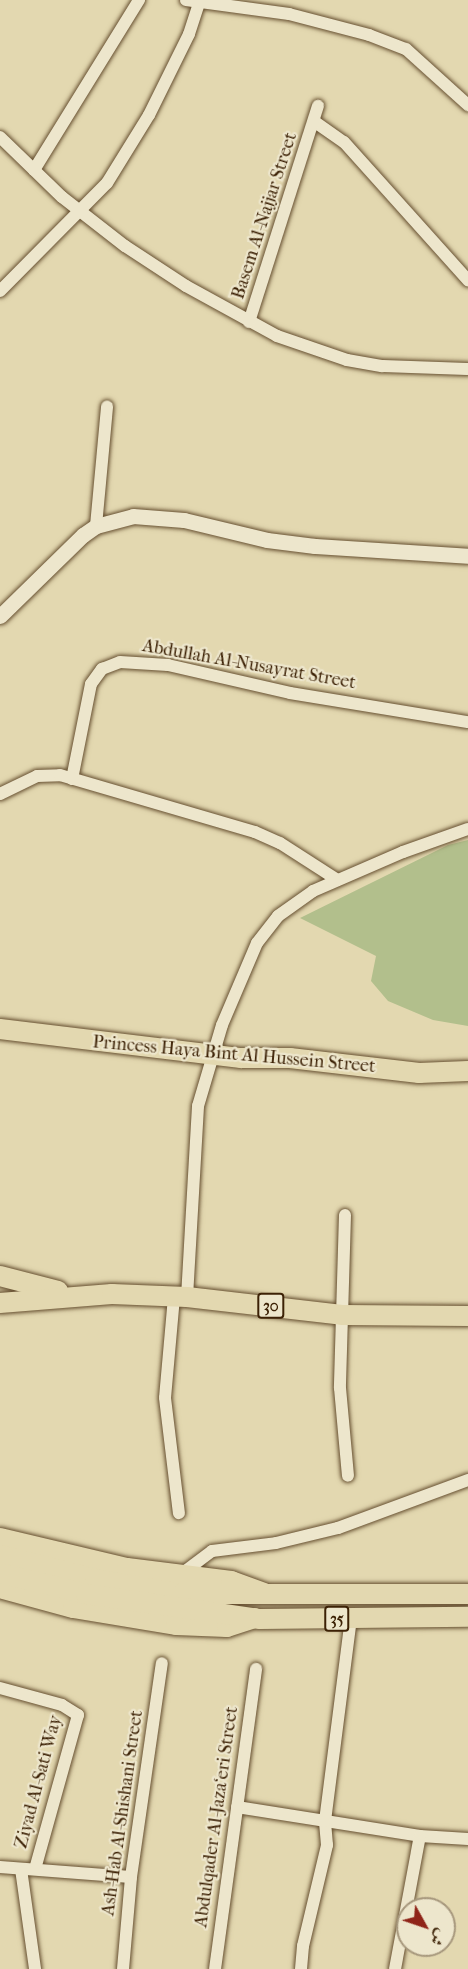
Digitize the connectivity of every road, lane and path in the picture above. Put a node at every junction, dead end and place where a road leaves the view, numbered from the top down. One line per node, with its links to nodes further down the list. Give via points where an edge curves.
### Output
1 (139, 0): 8 (street)
2 (186, 0): 3 (street)
3 (200, 1): 4 (street, via 331,22 390,42 421,60); 9 (street, via 149,115 107,183)
4 (468, 105)
5 (318, 106): 6 (street, Basem Al-Najjar Street)
6 (315, 122): 10 (street, Basem Al-Najjar Street, via 344,142); 12 (street, Basem Al-Najjar Street)
7 (0, 137): 8 (street)
8 (34, 170): 9 (street)
9 (81, 213): 11 (street); 12 (street, via 186,286)
10 (468, 280)
11 (0, 291)
12 (249, 322): 13 (street, via 310,349 347,360 382,366)
13 (468, 369)
14 (107, 406): 15 (street)
15 (96, 526): 16 (street, via 133,516 161,516 267,540); 17 (street, via 43,570)
16 (468, 556)
17 (0, 616)
18 (468, 722): 19 (street, Abdullah Al-Nusayrat Street, via 290,693 168,665 120,662 102,669 91,684)
19 (72, 779): 20 (street, via 50,774 37,776); 22 (street, via 255,832 280,843)
20 (0, 794)
21 (468, 829): 22 (street)
22 (336, 879): 24 (street, via 295,902 267,928 249,960)
23 (0, 1029): 24 (main road, Princess Haya Bint Al Hussein Street)
24 (212, 1054): 25 (main road, Princess Haya Bint Al Hussein Street, via 290,1058 419,1073); 29 (street, via 198,1106)
25 (468, 1071)
26 (345, 1215): 31 (street)
27 (0, 1276): 28 (main road)
28 (74, 1295): 29 (main road, 30); 30 (main road, 30)
29 (180, 1297): 31 (main road, 30); 35 (street, via 165,1398)
30 (0, 1303)
31 (342, 1315): 32 (main road, 30); 33 (street, via 340,1388)
32 (468, 1316)
33 (348, 1476)
34 (468, 1480): 39 (street, via 338,1528 276,1543 212,1551)
35 (179, 1513)
36 (0, 1538): 39 (main road, via 69,1556)
37 (0, 1555): 42 (main road, 35, via 159,1591)
38 (0, 1573): 44 (main road, 35, via 86,1594)
39 (180, 1575): 42 (main road, via 231,1581)
40 (0, 1588): 44 (main road, via 73,1608 176,1625 227,1627)
41 (468, 1594): 42 (main road, 35)
42 (269, 1596)
43 (468, 1617): 45 (main road, 35)
44 (255, 1618): 45 (main road, 35)
45 (351, 1619): 50 (street)
46 (162, 1663): 56 (street, Ash-Hab Al-Shishani Street)
47 (256, 1669): 49 (street, Abdulqader Al-Jaza‘eri Street)
48 (0, 1688): 55 (street, Ziyad Al-Sati Way, via 62,1705 78,1715)
49 (237, 1807): 50 (street); 59 (street, Abdulqader Al-Jaza‘eri Street)
50 (325, 1821): 51 (street); 60 (street, via 327,1845)
51 (420, 1836): 52 (street); 61 (street)
52 (468, 1839)
53 (0, 1867): 54 (street)
54 (21, 1869): 55 (street); 57 (street)
55 (35, 1869): 56 (street)
56 (131, 1877): 58 (street, Ash-Hab Al-Shishani Street)
57 (35, 1969)
58 (123, 1969)
59 (215, 1969)
60 (301, 1969)
61 (395, 1969)

